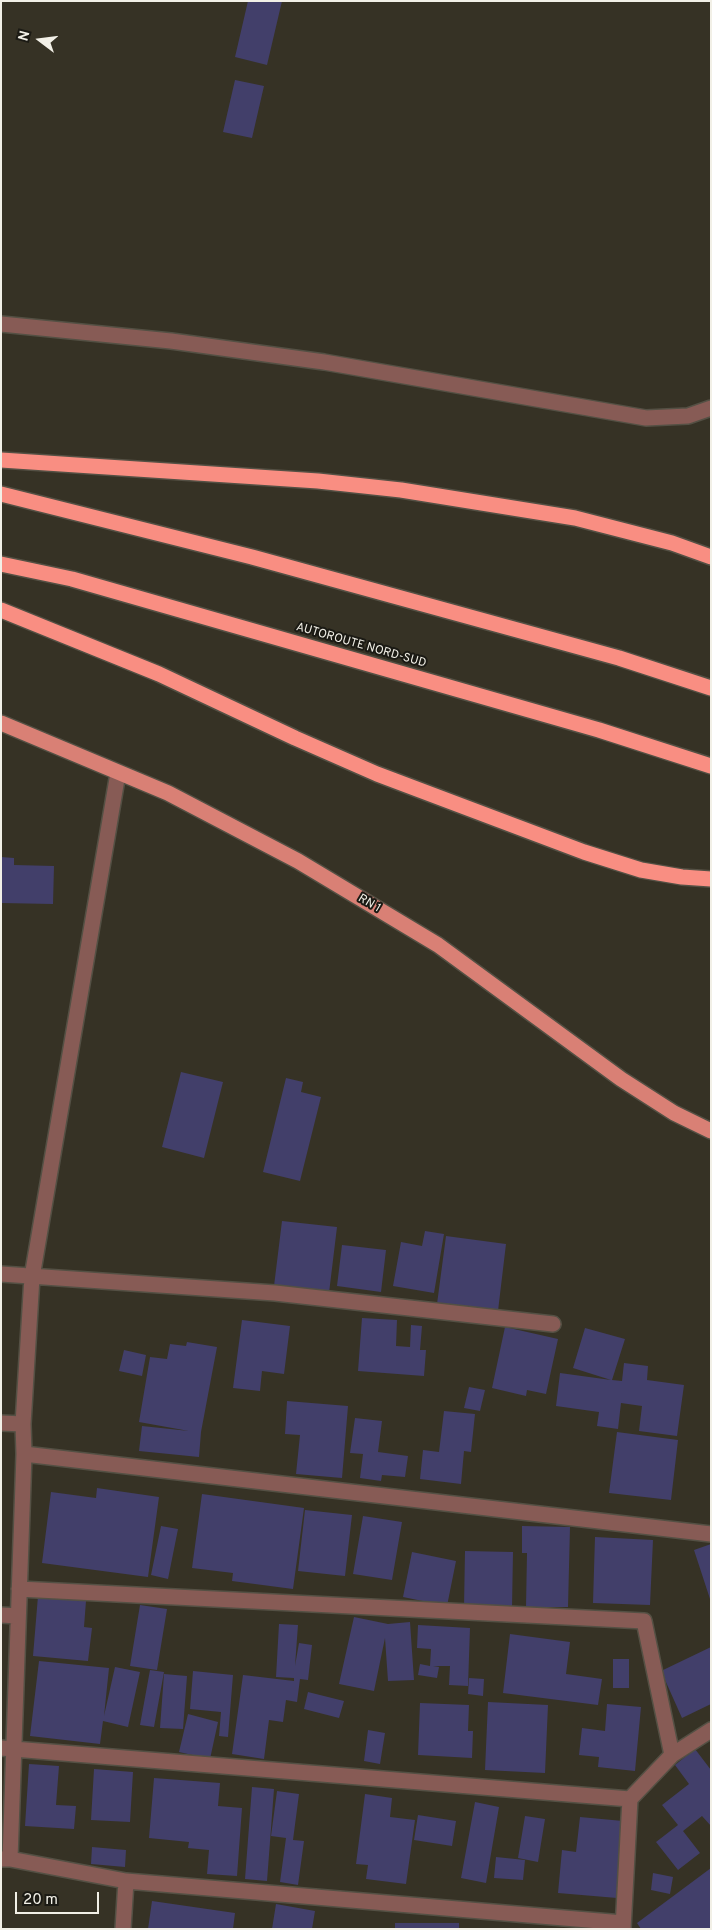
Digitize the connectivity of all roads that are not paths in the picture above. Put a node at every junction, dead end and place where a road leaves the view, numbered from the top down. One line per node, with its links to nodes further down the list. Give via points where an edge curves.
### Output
1 (1, 324): 2 (street, via 171,341 324,362 646,418 688,416)
2 (711, 408)
3 (1, 460): 5 (highway, via 318,481 401,490 574,518)
4 (1, 494): 8 (highway, via 262,560 619,658)
5 (711, 557)
6 (1, 564): 10 (highway, AUTOROUTE NORD-SUD, via 72,579 599,730)
7 (1, 610): 12 (highway, via 159,674 377,774 584,852 642,870)
8 (711, 688)
9 (1, 723): 11 (main road, RN 1)
10 (711, 766)
11 (118, 773): 13 (main road, RN 1, via 168,793 298,861 438,945 621,1079 674,1113); 15 (street)
12 (711, 879)
13 (711, 1130)
14 (1, 1274): 15 (street)
15 (32, 1277): 16 (street, via 275,1293); 18 (street)
16 (553, 1324)
17 (1, 1423): 18 (street)
18 (23, 1424): 19 (street)
19 (24, 1454): 20 (street); 21 (street)
20 (711, 1534)
21 (19, 1589): 23 (street); 26 (street, via 644,1621)
22 (1, 1615): 23 (street)
23 (18, 1616): 25 (street)
24 (711, 1730): 26 (street)
25 (7, 1748): 27 (street); 28 (street)
26 (672, 1754): 27 (street)
27 (630, 1799): 30 (street)
28 (6, 1859): 29 (street)
29 (126, 1881): 30 (street); 31 (street)
30 (623, 1926)
31 (123, 1929)

